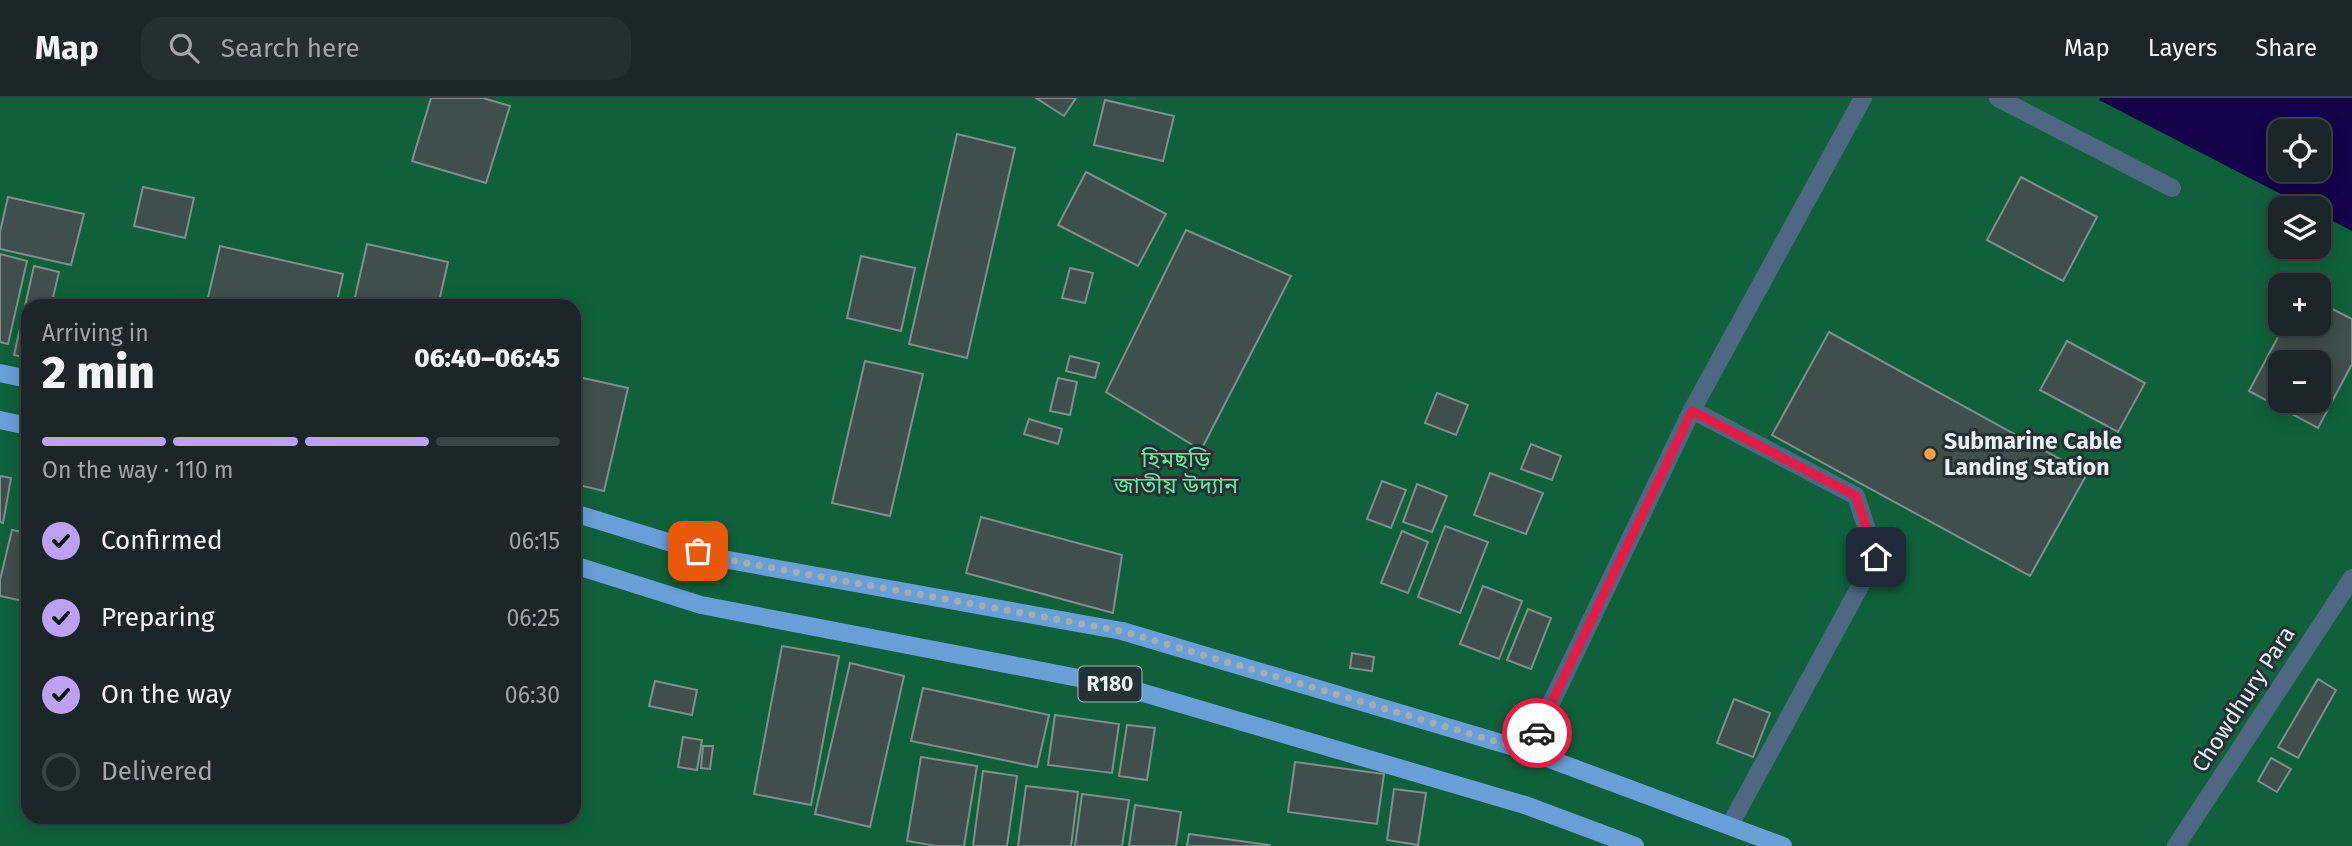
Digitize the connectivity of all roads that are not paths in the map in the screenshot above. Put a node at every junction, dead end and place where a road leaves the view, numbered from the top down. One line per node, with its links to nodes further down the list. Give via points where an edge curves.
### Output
1 (1863, 98): 6 (street)
2 (1998, 98): 3 (street)
3 (2172, 188)
4 (0, 373): 5 (main road)
5 (21, 378)
6 (1692, 411): 12 (street); 13 (street, via 1856,496 1876,557)
7 (0, 420): 8 (main road)
8 (21, 424)
9 (581, 515): 12 (main road, R180, via 723,559 1122,631)
10 (581, 567): 14 (main road, R180, via 701,606 1120,685 1525,805)
11 (2352, 578): 16 (street, Chowdhury Para)
12 (1528, 751): 13 (main road, R180)
13 (1730, 825): 15 (main road, R180)
14 (1635, 846)
15 (1783, 846)
16 (2176, 846)

